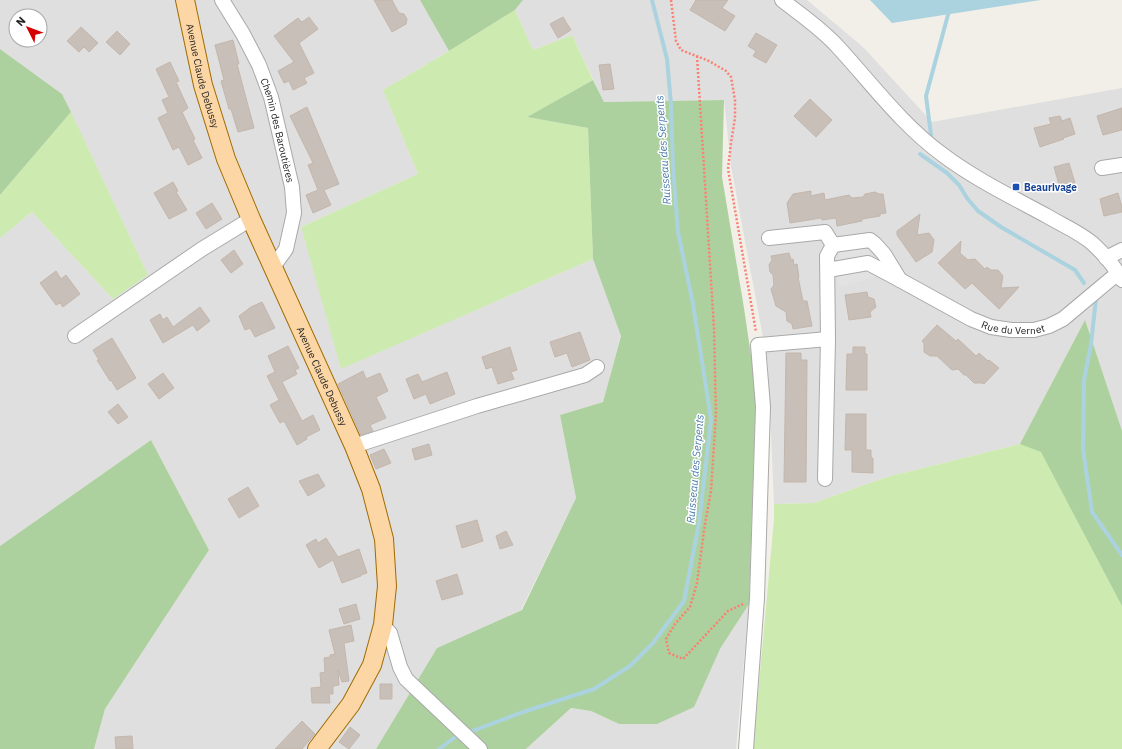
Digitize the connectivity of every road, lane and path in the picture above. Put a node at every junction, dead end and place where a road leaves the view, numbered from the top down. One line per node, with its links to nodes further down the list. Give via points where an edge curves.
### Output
1 (185, 0): 8 (main road, Avenue Claude Debussy, via 203,85 226,159)
2 (222, 0): 13 (street, Chemin des Baroutières, via 259,64 271,97 292,187 294,213 286,249)
3 (670, 0): 5 (path, via 676,41 681,50)
4 (782, 0): 12 (street, via 837,46 916,134 971,174 1091,242)
5 (697, 56): 19 (path, via 726,71 731,77 735,118 728,169); 23 (path, via 714,328 716,414 711,491 697,584 690,608 675,624 666,639 670,653 683,659 728,611)
6 (1122, 165): 7 (street)
7 (1102, 168)
8 (252, 219): 13 (main road, Avenue Claude Debussy); 17 (street, via 202,248)
9 (769, 238): 10 (street, via 825,232)
10 (833, 246): 14 (street, via 827,256); 16 (street, Rue du Vernet, via 870,240 884,254)
11 (1122, 250): 12 (street)
12 (1106, 258): 15 (street)
13 (273, 267): 21 (main road, Avenue Claude Debussy)
14 (828, 270): 16 (street, Rue du Vernet, via 868,263); 18 (street)
15 (1120, 276): 16 (street, Rue du Vernet, via 1063,319 1034,330 991,327 971,319)
16 (900, 280)
17 (75, 336)
18 (828, 339): 19 (street); 22 (street)
19 (758, 345): 23 (street, via 762,407)
20 (597, 367): 21 (street, via 585,375 477,406)
21 (354, 446): 24 (main road, Avenue Claude Debussy, via 371,489 384,539 387,586)
22 (826, 479)
23 (757, 598): 27 (street)
24 (383, 625): 25 (main road, Avenue Claude Debussy, via 372,665 351,704); 26 (street, via 390,633 406,679)
25 (317, 749)
26 (480, 749)
27 (746, 749)

